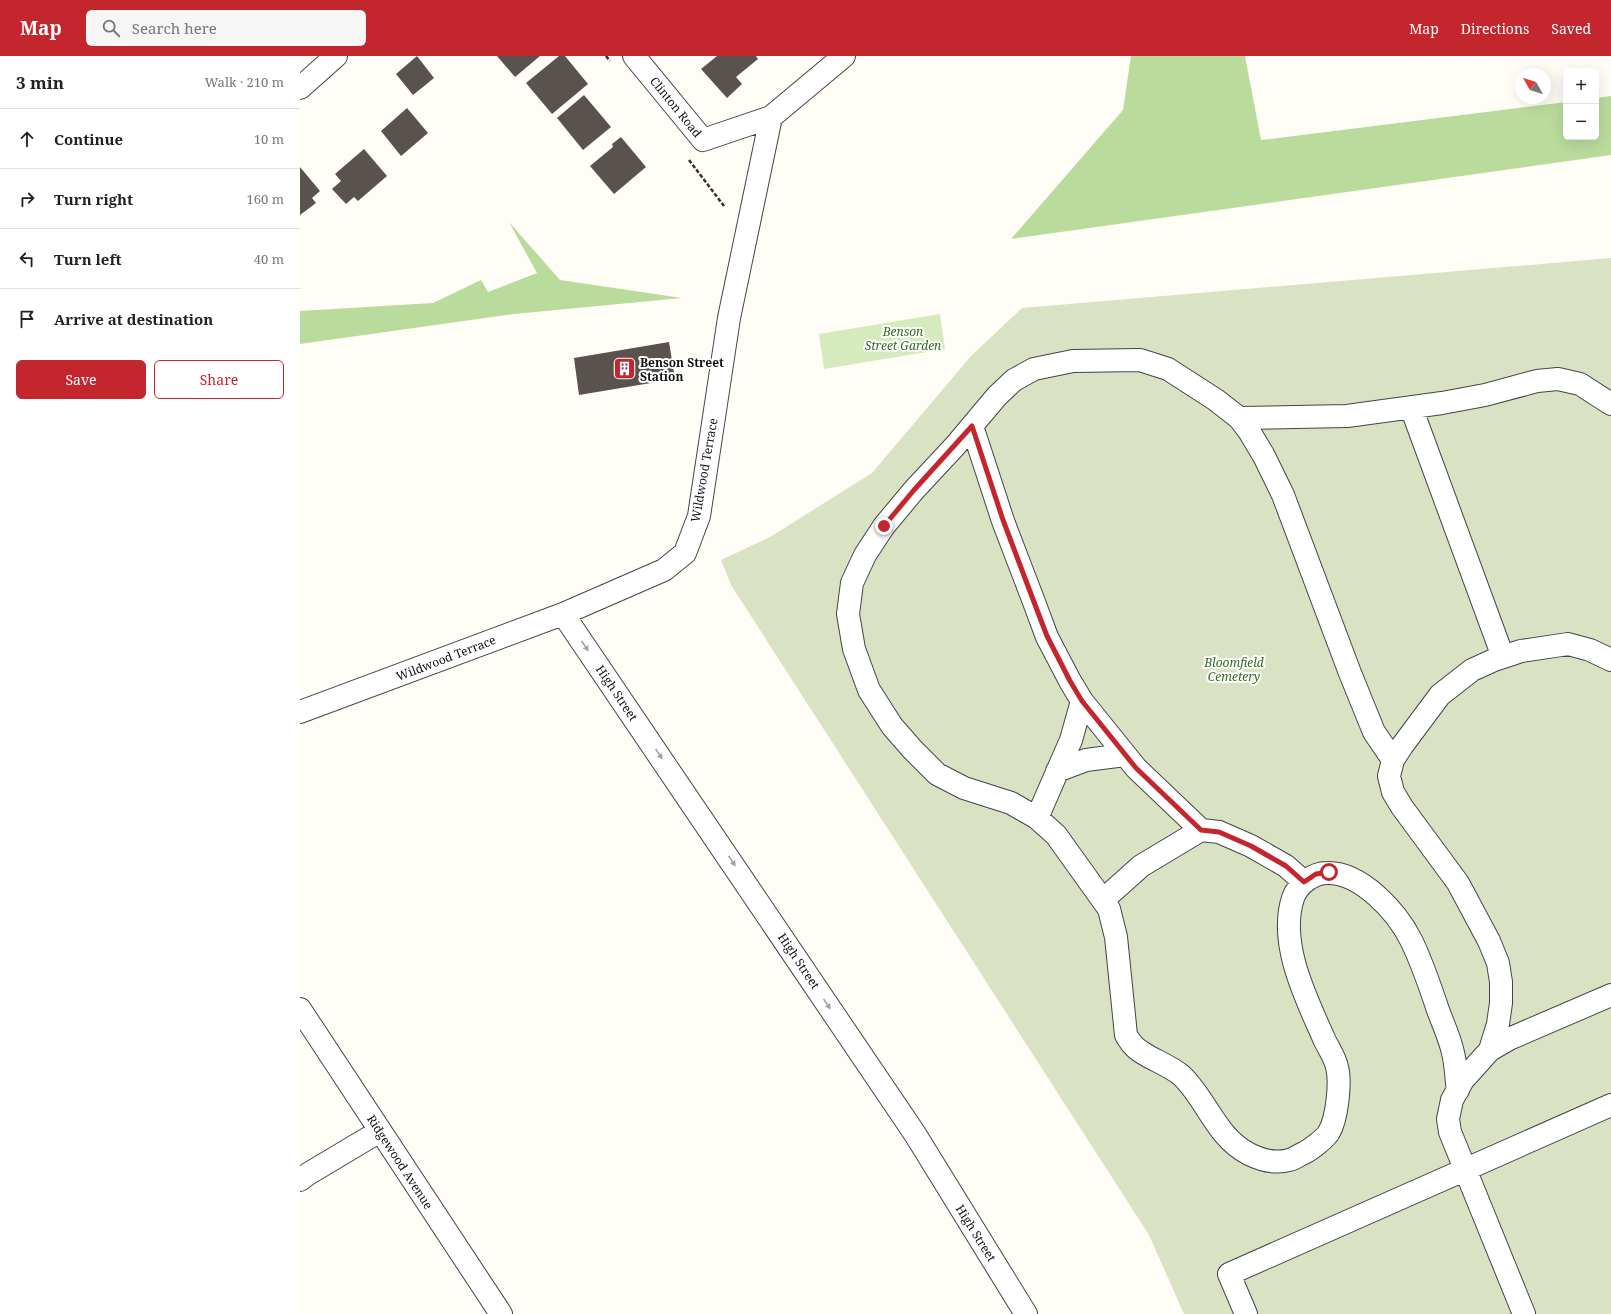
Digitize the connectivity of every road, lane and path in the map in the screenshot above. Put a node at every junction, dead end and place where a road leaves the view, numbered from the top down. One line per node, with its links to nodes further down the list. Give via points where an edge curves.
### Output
1 (336, 56): 4 (street)
2 (634, 56): 5 (street, Clinton Road, via 703,140)
3 (844, 56): 5 (street)
4 (300, 88)
5 (771, 117): 10 (street, Wildwood Terrace, via 729,318 699,516 684,553 664,570)
6 (1611, 404): 7 (street, via 1580,384 1558,379 1538,381 1485,395)
7 (1411, 407): 8 (street, via 1347,416); 11 (street)
8 (1239, 418): 9 (street, via 1168,369 1140,360 1073,361 1034,369 1014,380); 16 (street, via 1264,456 1283,494 1374,732)
9 (972, 426): 13 (street, via 1003,520 1047,636); 18 (street, via 884,526 865,555 852,583 848,614 854,649 869,690 892,726 913,750 937,774 964,788 1011,803)
10 (563, 614): 14 (street, Wildwood Terrace); 31 (street, High Street, one-way to 31, via 915,1134)
11 (1503, 657): 12 (street, via 1521,651 1568,644 1590,650); 16 (street, via 1472,670 1440,695)
12 (1611, 660)
13 (1082, 701): 15 (street); 17 (street, via 1071,740)
14 (300, 712)
15 (1125, 755): 17 (street, via 1086,760); 19 (street)
16 (1393, 760): 24 (street, via 1389,776 1393,792 1458,883 1490,941 1498,963 1501,1002)
17 (1057, 772): 18 (street)
18 (1037, 818): 21 (street, via 1056,836)
19 (1201, 830): 20 (street, via 1219,832 1251,846 1286,866); 21 (street, via 1141,866)
20 (1304, 882): 21 (street, via 1294,896 1290,912 1290,943 1304,991 1337,1067 1339,1089 1329,1133 1309,1151 1289,1160 1264,1161 1247,1153 1230,1140 1217,1125 1182,1076 1134,1047 1126,1035 1116,937 1109,909); 25 (street, via 1316,874 1329,872 1345,876 1366,886 1395,916 1410,938 1422,965 1453,1053)
21 (1103, 900)
22 (1611, 995): 24 (street, via 1508,1039)
23 (300, 1009): 27 (street, Ridgewood Avenue)
24 (1490, 1050): 25 (street, via 1463,1080)
25 (1458, 1090): 28 (street, via 1452,1100 1448,1119 1450,1132)
26 (1611, 1105): 28 (street)
27 (380, 1131): 29 (street); 30 (street, Ridgewood Avenue)
28 (1465, 1169): 32 (street, via 1229,1274); 33 (street)
29 (300, 1180)
30 (501, 1314)
31 (1026, 1314)
32 (1246, 1314)
33 (1524, 1314)

